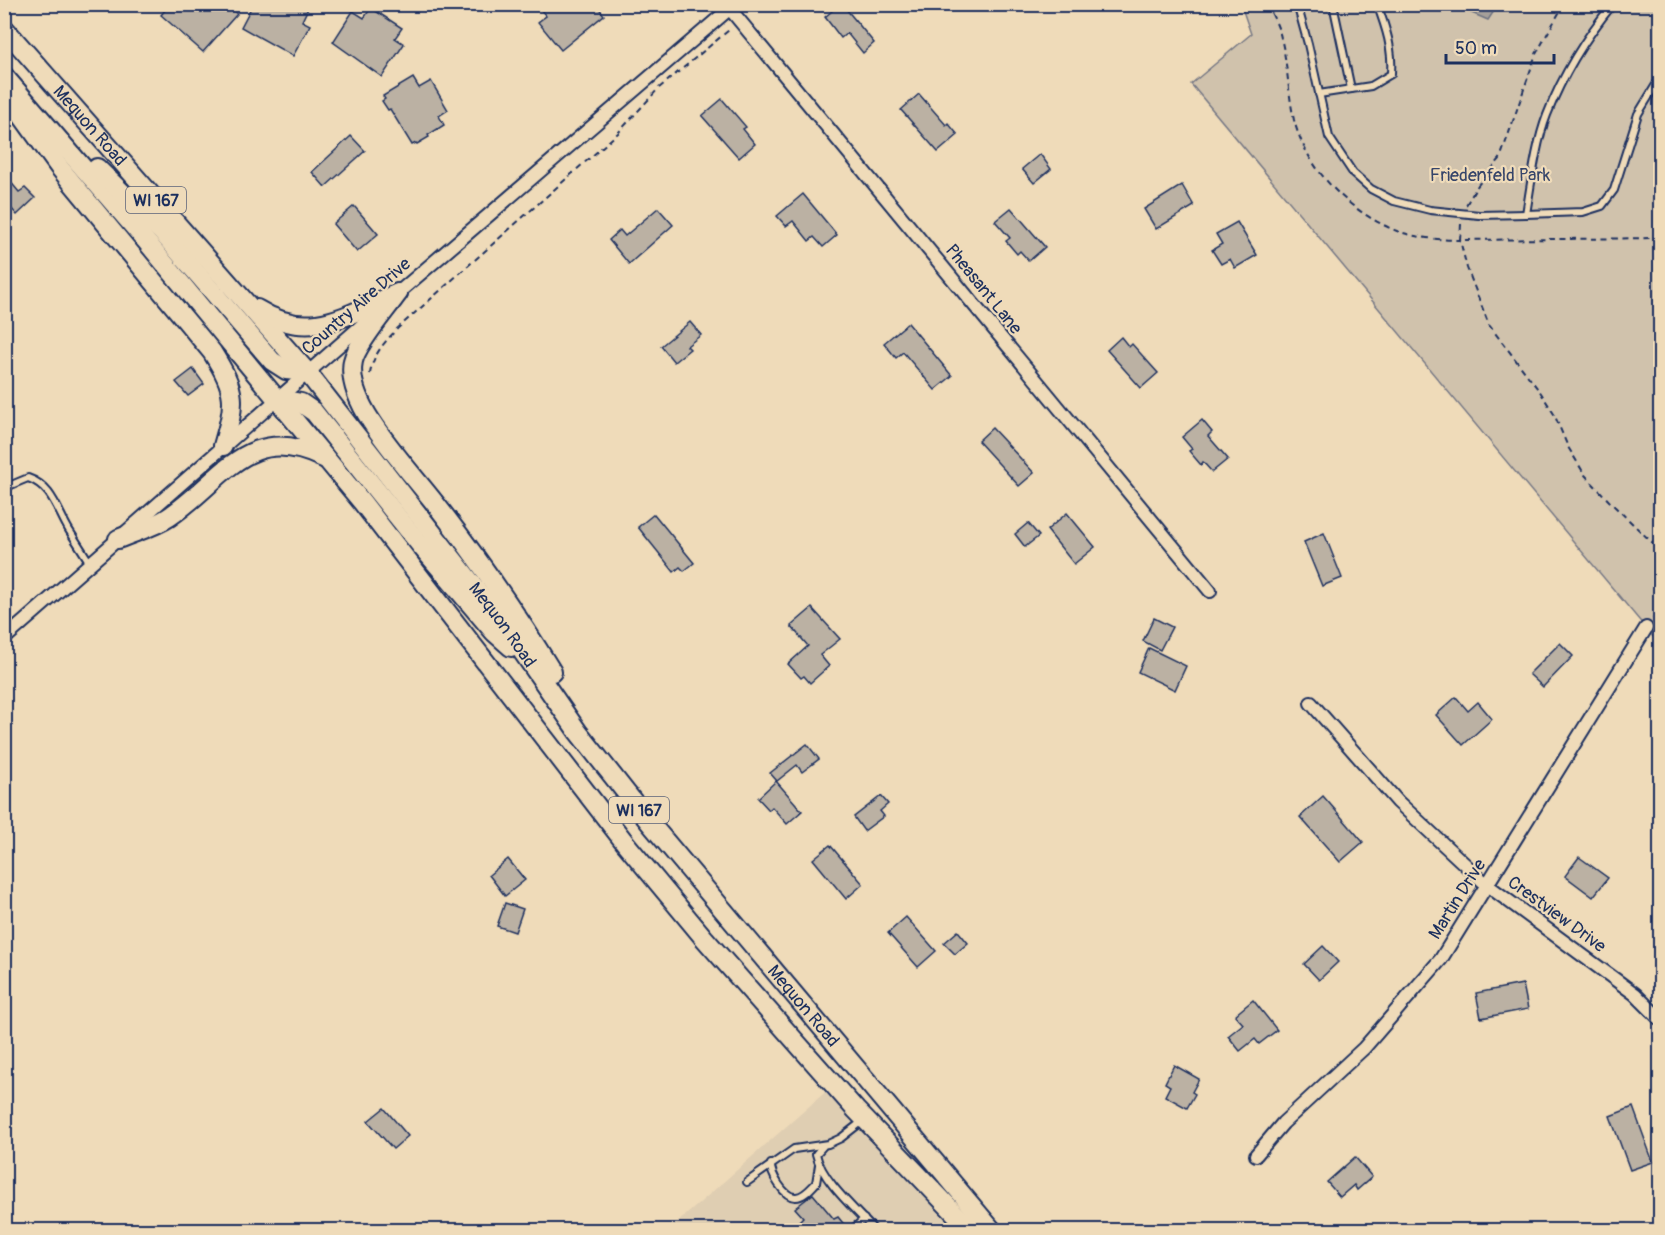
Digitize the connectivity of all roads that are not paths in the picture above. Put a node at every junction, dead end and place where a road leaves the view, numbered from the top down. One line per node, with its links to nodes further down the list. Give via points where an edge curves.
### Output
1 (1297, 4): 11 (lane)
2 (1334, 4): 10 (lane)
3 (1377, 4): 10 (lane, via 1392,57 1391,74 1371,86)
4 (1612, 4): 13 (lane, via 1566,72 1546,117)
5 (733, 7): 14 (street, Country Aire Drive); 23 (street, Pheasant Lane)
6 (4, 28): 15 (main road, Mequon Road / WI 167)
7 (4, 76): 12 (main road, Mequon Road / WI 167)
8 (1660, 78): 13 (lane, via 1638,114 1614,190 1602,206 1583,212)
9 (4, 84): 18 (main road, via 12,103 59,167 212,352 226,375 233,411)
10 (1351, 89): 11 (lane)
11 (1319, 94): 13 (lane, via 1329,137 1353,172 1371,189 1395,201 1430,210)
12 (35, 112): 16 (main road, via 159,229 272,361 286,370); 17 (main road, Mequon Road / WI 167)
13 (1526, 214)
14 (398, 293): 15 (main road, via 322,325 305,326 272,318); 16 (street, Country Aire Drive); 28 (main road, via 353,361 358,396 371,421 515,611 560,686)
15 (243, 299): 16 (main road, Mequon Road / WI 167)
16 (307, 372): 17 (street, Country Aire Drive); 26 (main road, Mequon Road / WI 167)
17 (277, 399): 18 (street, Country Aire Drive); 19 (main road, Mequon Road / WI 167); 26 (main road, via 298,401 314,412 494,632)
18 (224, 446): 21 (street, Country Aire Drive)
19 (327, 460): 21 (main road, via 295,446 266,447 245,455 168,518); 31 (main road, Mequon Road / WI 167, via 626,844)
20 (4, 488): 22 (lane, via 28,478 38,482 54,500)
21 (118, 539): 22 (street, Country Aire Drive)
22 (91, 563): 25 (street, Country Aire Drive)
23 (1209, 591)
24 (1647, 628): 29 (street, Martin Drive)
25 (4, 639)
26 (533, 666): 28 (main road, Mequon Road / WI 167)
27 (1311, 703): 29 (street, Crestview Drive, via 1398,802)
28 (571, 721): 41 (main road, Mequon Road / WI 167, via 650,823)
29 (1487, 885): 30 (street, Crestview Drive, via 1635,994); 33 (street, Martin Drive, via 1441,959 1364,1048 1283,1123)
30 (1660, 1019)
31 (864, 1120): 32 (lane, via 841,1138); 40 (main road, Mequon Road / WI 167)
32 (824, 1145): 34 (lane, via 794,1149); 35 (lane, via 816,1154)
33 (1256, 1155)
34 (771, 1164): 35 (lane, via 770,1172 788,1195 796,1197 816,1183); 36 (lane)
35 (819, 1164): 37 (lane)
36 (747, 1182)
37 (864, 1219): 38 (lane); 39 (lane)
38 (852, 1230)
39 (873, 1230)
40 (971, 1230)
41 (992, 1230)

